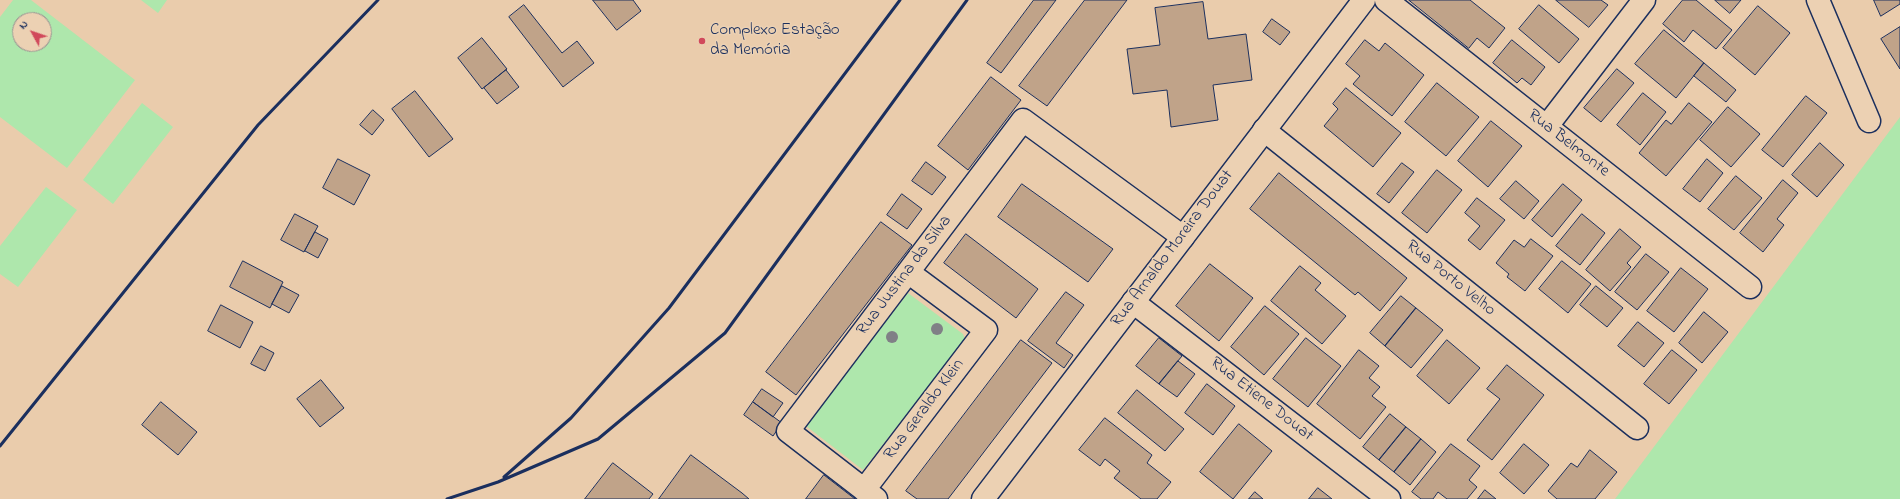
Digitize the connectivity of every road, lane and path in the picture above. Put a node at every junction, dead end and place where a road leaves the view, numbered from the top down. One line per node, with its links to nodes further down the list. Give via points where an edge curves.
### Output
1 (1364, 0): 7 (street, Rua Arnaldo Moreira Douat)
2 (1386, 0): 6 (street, Rua Belmonte)
3 (1644, 0): 6 (street)
4 (1818, 0): 5 (street)
5 (1869, 121)
6 (1547, 126): 10 (street, Rua Belmonte)
7 (1264, 130): 8 (street, Rua Arnaldo Moreira Douat); 12 (street, Rua Porto Velho)
8 (1182, 237): 9 (street, Rua Justina da Silva, via 1023,120); 11 (street, Rua Arnaldo Moreira Douat)
9 (908, 272): 13 (street, Rua Geraldo Klein, via 986,330); 13 (street, Rua Justina da Silva, via 788,431)
10 (1750, 287)
11 (1133, 302): 14 (street, Rua Arnaldo Moreira Douat); 15 (street, Rua Etiene Douat)
12 (1636, 428)
13 (870, 495)
14 (983, 499)
15 (1389, 499)

